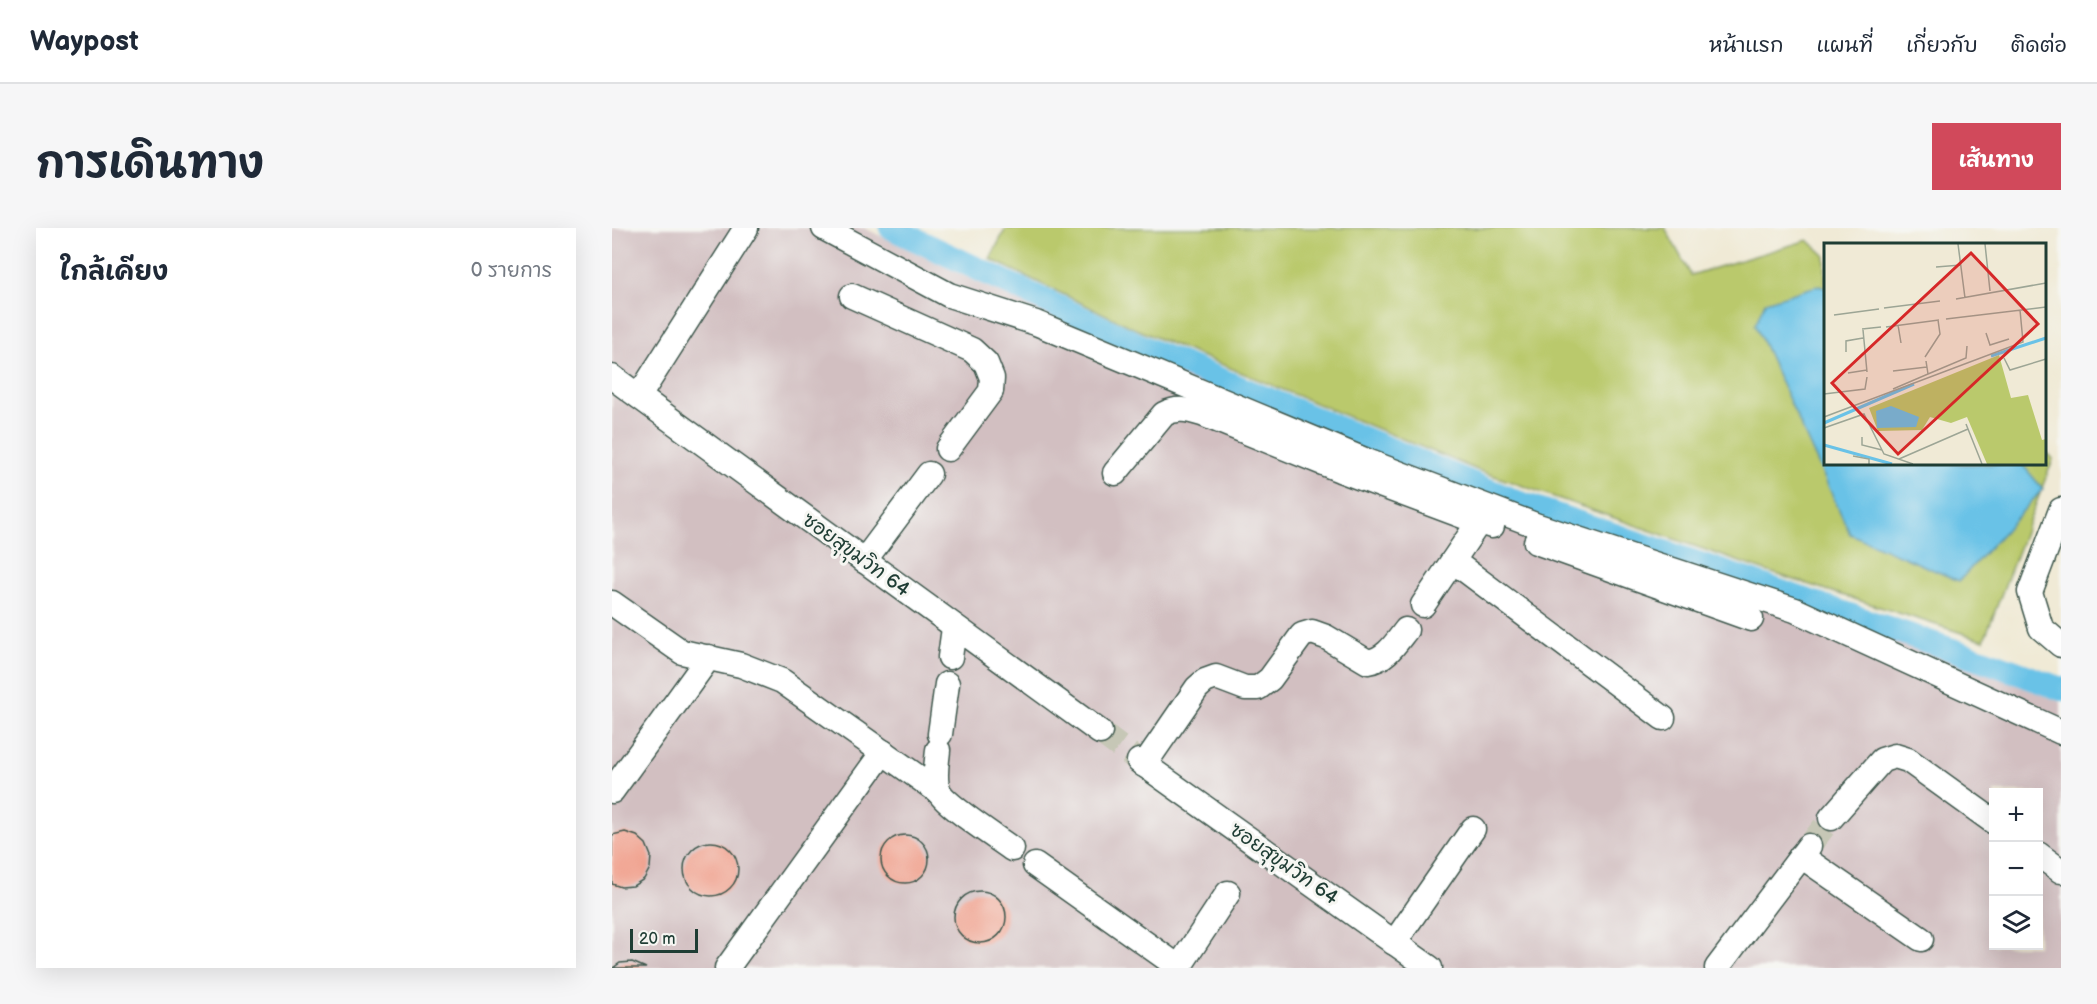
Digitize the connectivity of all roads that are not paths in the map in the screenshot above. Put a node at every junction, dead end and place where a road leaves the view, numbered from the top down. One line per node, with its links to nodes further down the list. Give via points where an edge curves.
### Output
1 (746, 228): 5 (street)
2 (824, 228): 24 (street, via 949,295 1047,327 1367,461 1538,526 1795,610)
3 (852, 296): 6 (street, via 972,350 986,363 992,378 991,391)
4 (612, 377): 5 (street, ซอยสุขุมวิท 64)
5 (639, 396): 11 (street, ซอยสุขุมวิท 64)
6 (948, 449)
7 (1116, 473): 10 (street, via 1164,414 1173,409 1186,410)
8 (929, 474): 11 (street)
9 (2061, 510): 18 (street, via 2030,592 2041,628)
10 (1479, 522): 12 (street); 15 (street)
11 (864, 561): 16 (street, ซอยสุขุมวิท 64)
12 (1453, 561): 14 (street); 22 (street)
13 (612, 603): 19 (street, via 682,652)
14 (1423, 605)
15 (1751, 619)
16 (954, 627): 20 (street); 23 (street, ซอยสุขุมวิท 64)
17 (1406, 630): 37 (street, ซอยสุขุมวิท 64, via 1389,652 1376,660 1368,662 1311,632 1302,635 1270,679 1258,688 1245,688 1216,677 1204,681 1141,763)
18 (2061, 645)
19 (709, 657): 25 (street, via 782,681); 26 (street)
20 (951, 657)
21 (947, 684): 27 (street, via 936,777)
22 (1663, 718)
23 (1100, 732)
24 (2061, 732)
25 (883, 752): 27 (street); 38 (street)
26 (612, 791)
27 (939, 792): 31 (street)
28 (1831, 818): 29 (street, via 1882,760 1895,756 1908,760)
29 (1989, 818)
30 (1473, 829): 37 (street)
31 (1012, 849)
32 (2043, 858): 34 (street)
33 (1035, 865): 39 (street)
34 (2061, 871)
35 (1228, 892): 39 (street)
36 (1921, 939): 41 (street, via 1805,851)
37 (1394, 943): 40 (street, ซอยสุขุมวิท 64)
38 (738, 965)
39 (1179, 968)
40 (1430, 968)
41 (1717, 968)

